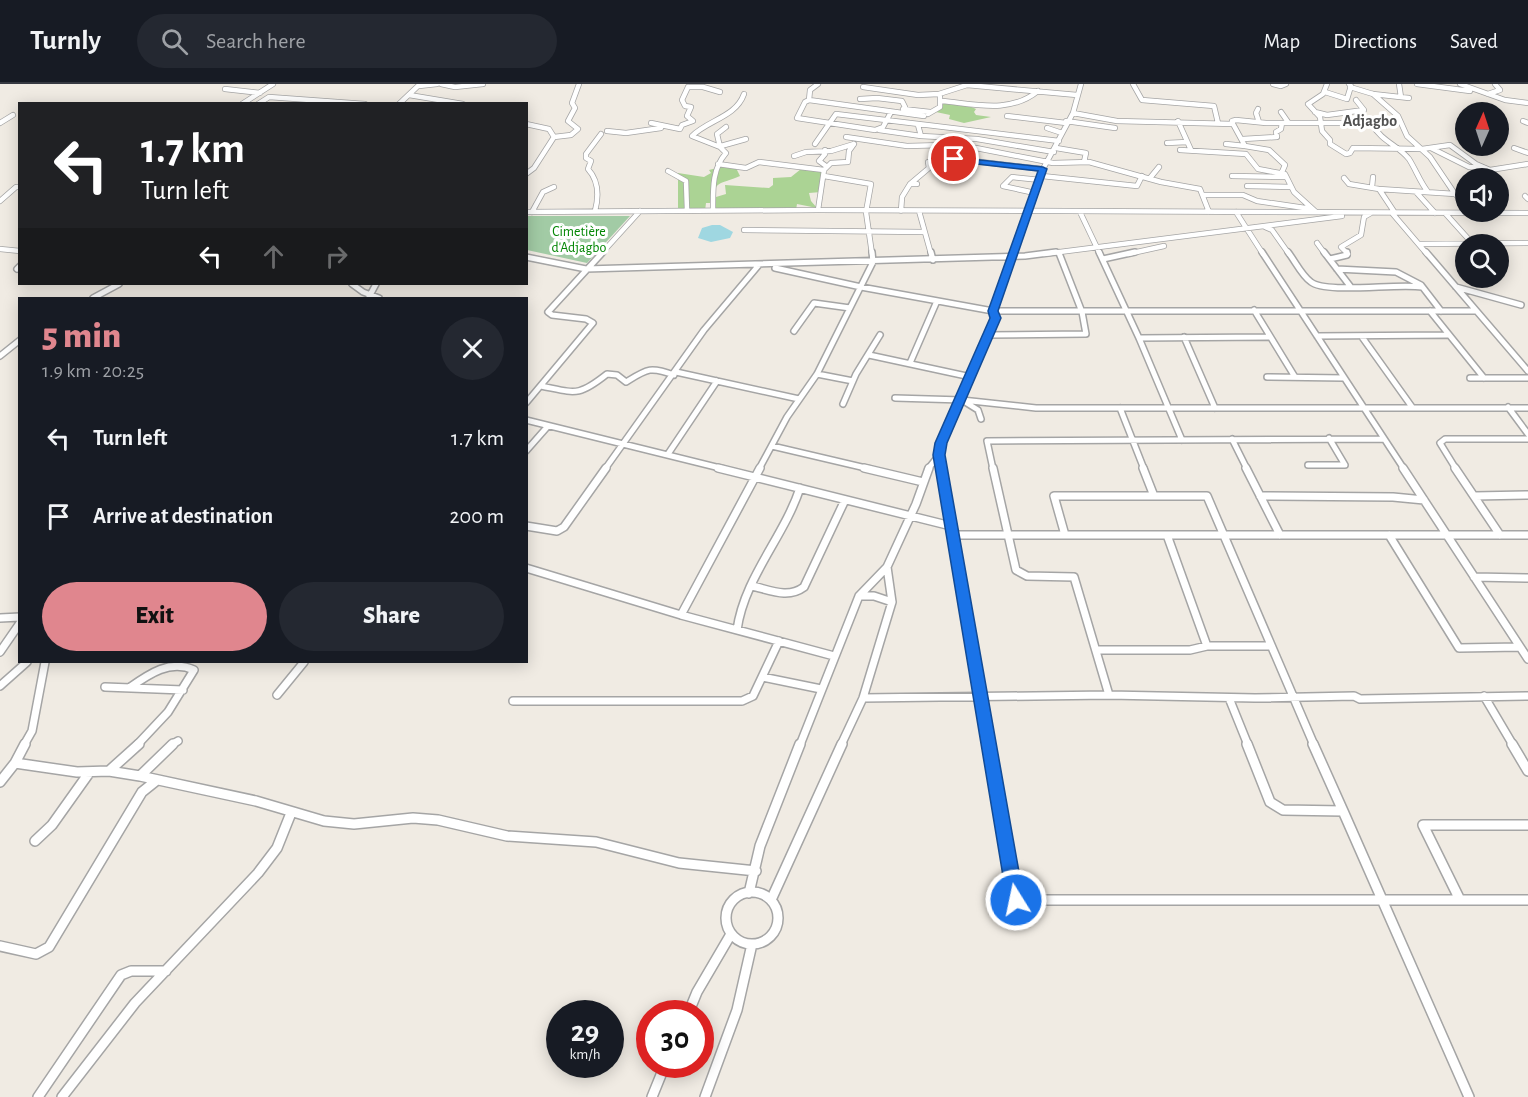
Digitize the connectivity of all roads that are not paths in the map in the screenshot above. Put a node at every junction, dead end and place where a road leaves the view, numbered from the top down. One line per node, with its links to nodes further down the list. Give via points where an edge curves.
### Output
1 (273, 84): 25 (street)
2 (439, 84): 3 (street); 15 (street)
3 (482, 84)
4 (579, 84): 80 (street, via 568,122 578,129 571,135)
5 (818, 84): 37 (street, via 810,90)
6 (1081, 84): 31 (street)
7 (1133, 84): 64 (street, via 1142,100 1212,105)
8 (1274, 84): 9 (street)
9 (1286, 84)
10 (1327, 84): 23 (street)
11 (1399, 84): 33 (street)
12 (1417, 84): 24 (street)
13 (1460, 84): 24 (street)
14 (1495, 84): 27 (street, via 1500,91)
15 (419, 85): 29 (street)
16 (985, 85): 21 (street); 30 (street, via 963,85)
17 (687, 86): 22 (street); 70 (street, via 680,98 685,106 691,107 687,116 693,121 680,129)
18 (863, 86): 30 (street, via 895,93); 35 (street)
19 (1350, 86): 32 (street); 36 (street)
20 (225, 89): 25 (street)
21 (1038, 91): 31 (street); 39 (street, via 1026,102 1012,107)
22 (720, 92)
23 (1325, 92): 36 (street); 51 (street, via 1308,103)
24 (1478, 92): 27 (street)
25 (257, 94): 28 (street); 40 (street)
26 (744, 94): 78 (street, via 743,101 733,110)
27 (1488, 94): 45 (street)
28 (245, 95)
29 (409, 95): 43 (street); 44 (street)
30 (939, 95): 39 (street)
31 (1077, 95): 52 (street)
32 (1374, 95): 33 (street); 38 (street); 94 (street, via 1398,116 1407,136)
33 (1401, 97): 34 (street)
34 (1409, 98)
35 (860, 99): 46 (street); 49 (street, via 902,101 903,109)
36 (1347, 99): 38 (street)
37 (809, 100): 46 (street); 67 (street, via 797,118)
38 (1356, 100): 51 (street, via 1364,110 1327,115)
39 (942, 101): 49 (street, via 940,107)
40 (245, 102)
41 (262, 102): 42 (street, via 270,98)
42 (333, 102)
43 (401, 102)
44 (452, 102)
45 (1528, 103)
46 (855, 107): 48 (street)
47 (1258, 110): 60 (street)
48 (891, 112): 54 (street); 58 (street)
49 (930, 112): 54 (street)
50 (1281, 112): 61 (street)
51 (1315, 112): 57 (street)
52 (1073, 113): 56 (street, via 1117,121); 59 (street)
53 (13, 115): 62 (street)
54 (924, 116): 68 (street)
55 (1008, 117): 59 (street)
56 (1178, 121): 64 (street); 86 (street)
57 (1319, 121): 61 (street); 99 (street, via 1371,123 1378,135); 99 (street, via 1330,144 1346,154 1353,148)
58 (886, 122): 67 (street, via 836,114); 68 (street); 74 (street)
59 (1066, 122): 73 (street); 76 (street)
60 (1259, 122): 65 (street); 69 (street, via 1234,120)
61 (1288, 122): 65 (street)
62 (0, 123)
63 (651, 123): 70 (street)
64 (1218, 123): 69 (street)
65 (1282, 123): 84 (street, via 1277,137)
66 (528, 124): 80 (street, via 549,129)
67 (828, 124): 74 (street); 88 (street)
68 (919, 124): 79 (street); 85 (street)
69 (1233, 124): 84 (street)
70 (667, 127): 75 (street, via 620,134)
71 (726, 127): 90 (street, via 717,134)
72 (1047, 128): 76 (street)
73 (1115, 128)
74 (879, 130): 79 (street)
75 (607, 131)
76 (1062, 133): 85 (street)
77 (601, 135): 138 (street, via 586,154 598,189)
78 (692, 136): 82 (street); 90 (street)
79 (921, 136): 96 (street)
80 (554, 137): 111 (street)
81 (846, 137): 102 (street, via 917,147 945,145)
82 (684, 139)
83 (746, 139): 90 (street)
84 (1243, 139): 91 (street)
85 (1059, 141): 96 (street)
86 (1187, 142): 87 (street); 98 (street)
87 (1167, 143)
88 (815, 144)
89 (1226, 144): 91 (street)
90 (720, 146): 104 (street, via 726,153)
91 (1245, 146): 112 (street, via 1271,152 1285,165)
92 (1431, 148): 94 (street); 108 (street, via 1469,167); 108 (street, via 1450,145)
93 (1514, 148): 100 (street)
94 (1422, 149): 99 (street); 132 (street)
95 (825, 150): 101 (street, via 807,150); 107 (street, via 819,161); 107 (street, via 854,144 848,162 831,163)
96 (1055, 150): 102 (street); 103 (street, via 1086,153)
97 (1180, 150): 98 (street)
98 (1191, 150): 112 (street, via 1246,154 1258,169)
99 (1399, 150): 130 (street)
100 (1528, 153)
101 (794, 156)
102 (1050, 161): 103 (street); 113 (street)
103 (1084, 162): 115 (street)
104 (718, 164): 107 (street, via 746,168 759,162); 136 (street, via 713,181)
105 (1528, 164): 109 (street)
106 (1159, 167): 119 (street)
107 (825, 168): 114 (street)
108 (1483, 168)
109 (1509, 168)
110 (668, 171): 135 (street, via 686,181)
111 (528, 172)
112 (1282, 172): 117 (street)
113 (1042, 175): 115 (street, via 1137,186); 121 (street, via 964,160 944,160 928,162 929,168); 131 (street); 131 (street, via 1010,177 1003,186)
114 (824, 176): 137 (street); 143 (street, via 872,184)
115 (1142, 176): 119 (street)
116 (1232, 176): 117 (street)
117 (1286, 177): 125 (street)
118 (1373, 177): 126 (street)
119 (1150, 178): 133 (street, via 1197,188)
120 (1344, 178): 126 (street, via 1349,184)
121 (910, 184): 122 (street); 140 (street)
122 (917, 184)
123 (1247, 186): 125 (street)
124 (554, 187): 142 (street, via 543,192)
125 (1291, 187): 141 (street)
126 (1372, 187): 128 (street)
127 (18, 188): 134 (street)
128 (1379, 189): 129 (street); 150 (street)
129 (1416, 192): 130 (street); 151 (street)
130 (1428, 192): 132 (street)
131 (1035, 193): 145 (street)
132 (1455, 194)
133 (1203, 195): 141 (street, via 1243,195); 147 (street)
134 (0, 201)
135 (687, 210): 136 (street); 139 (street)
136 (713, 210): 137 (street)
137 (818, 210): 143 (street)
138 (595, 211): 139 (street); 142 (street)
139 (640, 211): 179 (street)
140 (901, 211): 143 (street); 144 (street)
141 (1314, 211): 148 (street); 149 (street)
142 (529, 212)
143 (866, 212): 159 (street)
144 (920, 212): 145 (street); 160 (street)
145 (1029, 212): 146 (street); 172 (street)
146 (1080, 212): 147 (street); 168 (street)
147 (1209, 212): 148 (street)
148 (1236, 212): 156 (street)
149 (1368, 213): 150 (street); 157 (street); 174 (street, via 1360,235 1341,247 1347,255)
150 (1393, 213): 151 (street); 166 (street)
151 (1434, 213): 152 (street)
152 (1445, 213): 153 (street); 161 (street)
153 (1455, 213)
154 (1509, 213): 155 (street)
155 (1528, 213)
156 (1247, 228): 157 (street); 168 (street); 195 (street)
157 (1272, 228): 183 (street, via 1311,283)
158 (744, 230): 159 (street)
159 (867, 231): 160 (street); 177 (street)
160 (923, 232): 175 (street)
161 (1464, 234)
162 (1317, 243): 174 (street)
163 (1455, 243): 166 (street)
164 (1509, 243): 165 (street)
165 (1528, 243)
166 (1419, 244): 184 (street)
167 (1164, 246): 176 (street)
168 (1099, 248): 171 (street); 176 (street)
169 (0, 249): 170 (street)
170 (18, 250)
171 (1059, 253): 172 (street); 200 (street)
172 (1014, 256): 175 (street); 196 (street)
173 (528, 257): 179 (street)
174 (1330, 259): 180 (street)
175 (933, 260): 177 (street)
176 (1103, 260): 201 (street)
177 (873, 262): 178 (street); 185 (street)
178 (760, 266): 179 (street); 185 (street); 216 (street, via 704,330)
179 (586, 269): 227 (street, via 549,312 593,323)
180 (1337, 270): 183 (street); 186 (street, via 1393,271)
181 (117, 285): 189 (street)
182 (353, 285): 190 (street)
183 (1350, 286): 186 (street)
184 (1455, 286)
185 (861, 287): 191 (street); 193 (street)
186 (1422, 287): 198 (street)
187 (1457, 288): 199 (street)
188 (1460, 288): 192 (street)
189 (95, 297)
190 (369, 297)
191 (937, 301): 196 (street); 214 (street)
192 (1521, 305)
193 (850, 308): 202 (street, via 814,303); 217 (street)
194 (1254, 310): 195 (street); 201 (street); 209 (street)
195 (1300, 310): 197 (street); 206 (street)
196 (993, 311): 200 (street); 204 (street, via 996,318)
197 (1430, 311): 198 (street); 205 (street)
198 (1441, 311): 199 (street)
199 (1476, 311): 215 (street)
200 (1082, 312): 201 (street); 204 (street, via 1087,332 1081,336)
201 (1127, 312): 210 (street)
202 (794, 331)
203 (880, 335): 212 (street)
204 (987, 335): 218 (street)
205 (1448, 335): 207 (street); 223 (street)
206 (1317, 336): 207 (street); 221 (street)
207 (1362, 336): 234 (street)
208 (1184, 337): 209 (street); 210 (street); 237 (street)
209 (1269, 337): 220 (street)
210 (1139, 338): 236 (street)
211 (18, 342): 213 (street)
212 (869, 355): 214 (street); 226 (street)
213 (0, 356)
214 (910, 363): 218 (street)
215 (1528, 370)
216 (675, 373): 225 (street); 227 (street, via 648,369 626,382 607,374 577,393); 250 (street)
217 (817, 374): 226 (street); 229 (street)
218 (971, 377): 230 (street)
219 (1267, 377): 220 (street)
220 (1296, 377): 221 (street)
221 (1344, 378): 233 (street)
222 (1470, 378): 223 (street)
223 (1484, 378): 224 (street)
224 (1528, 378)
225 (717, 381): 229 (street); 253 (street)
226 (853, 381): 232 (street)
227 (541, 386): 231 (street)
228 (894, 398): 230 (street)
229 (799, 399): 251 (street)
230 (961, 400): 235 (street, via 1019,407); 240 (street, via 978,410); 254 (street)
231 (528, 401)
232 (843, 404)
233 (1364, 407): 234 (street); 237 (street); 246 (street)
234 (1412, 407): 238 (street)
235 (1120, 408): 236 (street); 249 (street)
236 (1168, 408): 237 (street); 248 (street)
237 (1215, 408)
238 (1508, 408): 239 (street); 243 (street)
239 (1528, 408)
240 (981, 419)
241 (528, 421): 242 (street)
242 (548, 426): 250 (street); 252 (street)
243 (1528, 434)
244 (1329, 438): 245 (street); 246 (street); 255 (street, via 1345,465)
245 (1232, 439): 248 (street); 261 (street)
246 (1384, 439): 264 (street)
247 (1528, 439): 262 (street, via 1442,440 1441,447)
248 (1182, 440): 249 (street)
249 (1132, 441): 260 (street); 269 (street, via 987,441)
250 (625, 444): 253 (street); 266 (street, via 560,530)
251 (772, 446): 256 (street); 257 (street)
252 (528, 449)
253 (668, 454): 256 (street)
254 (939, 455): 257 (street); 267 (street)
255 (1308, 465)
256 (755, 478): 258 (street); 285 (street)
257 (923, 482): 265 (street)
258 (800, 488): 263 (street); 282 (street)
259 (1528, 495): 262 (street)
260 (1154, 496): 270 (street, via 1054,496); 272 (street, via 1207,496)
261 (1260, 496): 264 (street); 273 (street)
262 (1475, 496): 276 (street)
263 (845, 500): 265 (street); 282 (street, via 800,592 791,595)
264 (1424, 500): 275 (street)
265 (911, 516): 267 (street); 278 (street)
266 (528, 526)
267 (951, 526): 268 (street)
268 (952, 535): 269 (street); 313 (street)
269 (1009, 535): 270 (street); 294 (street, via 1018,573 1074,577)
270 (1065, 535): 271 (street)
271 (1167, 535): 272 (street); 291 (street)
272 (1223, 535): 273 (street); 292 (street)
273 (1280, 535): 274 (street)
274 (1389, 535): 275 (street); 293 (street, via 1459,648)
275 (1447, 535): 276 (street); 280 (street)
276 (1500, 535): 277 (street)
277 (1528, 535)
278 (887, 567): 283 (street); 284 (street)
279 (528, 569): 285 (street)
280 (1474, 577): 281 (street); 293 (street)
281 (1528, 578)
282 (752, 586): 289 (street, via 740,608)
283 (859, 596): 284 (street); 296 (street)
284 (892, 602): 312 (street)
285 (681, 615): 289 (street)
286 (18, 616): 287 (street)
287 (0, 618)
288 (18, 626): 295 (street)
289 (737, 630): 290 (street)
290 (779, 641): 296 (street); 301 (street)
291 (1207, 646): 292 (street); 294 (street, via 1190,650)
292 (1270, 646): 311 (street)
293 (1520, 647): 297 (street)
294 (1096, 650): 308 (street)
295 (0, 652)
296 (834, 656): 306 (street)
297 (1528, 659)
298 (26, 663): 302 (street)
299 (45, 663): 317 (street, via 32,731)
300 (303, 663): 307 (street)
301 (762, 677): 306 (street); 315 (street, via 753,696 742,700)
302 (0, 686)
303 (105, 687): 304 (street)
304 (129, 688): 305 (street); 305 (street, via 157,669 193,668)
305 (183, 690): 318 (street, via 160,722)
306 (821, 690): 328 (street, via 760,846)
307 (277, 695)
308 (1109, 695): 313 (street); 314 (street)
309 (1484, 696): 310 (street); 311 (street); 319 (street)
310 (1528, 696)
311 (1294, 697): 314 (street); 324 (street)
312 (862, 698): 313 (street); 330 (street)
313 (980, 698): 331 (street, via 1016,900)
314 (1229, 698): 324 (street, via 1270,802 1283,810)
315 (513, 701)
316 (178, 741): 321 (street)
317 (15, 763): 320 (street); 323 (street)
318 (110, 771): 320 (street); 321 (street)
319 (1528, 771)
320 (89, 773): 327 (street)
321 (140, 776): 322 (street)
322 (158, 780): 325 (street, via 256,801); 336 (street, via 142,792 49,947 36,954)
323 (0, 782)
324 (1343, 811): 331 (street)
325 (291, 813): 328 (street, via 354,824 413,818 438,820 507,836 596,842 680,863); 337 (street, via 277,848 258,873)
326 (1528, 825): 332 (street, via 1423,825)
327 (35, 841)
328 (756, 871): 329 (street)
329 (749, 892): 330 (street); 334 (street, via 735,898 726,910 726,926)
330 (771, 900): 335 (street, via 778,913 777,928 767,939)
331 (1382, 900): 332 (street); 344 (street)
332 (1460, 900): 333 (street)
333 (1528, 900)
334 (731, 934): 335 (street); 338 (street)
335 (752, 944): 343 (street, via 737,1010)
336 (0, 946)
337 (166, 971): 340 (street, via 130,971 121,975); 341 (street, via 135,1003)
338 (694, 1000)
339 (659, 1078): 342 (street)
340 (38, 1097)
341 (62, 1097)
342 (651, 1097)
343 (705, 1097)
344 (1469, 1097)

